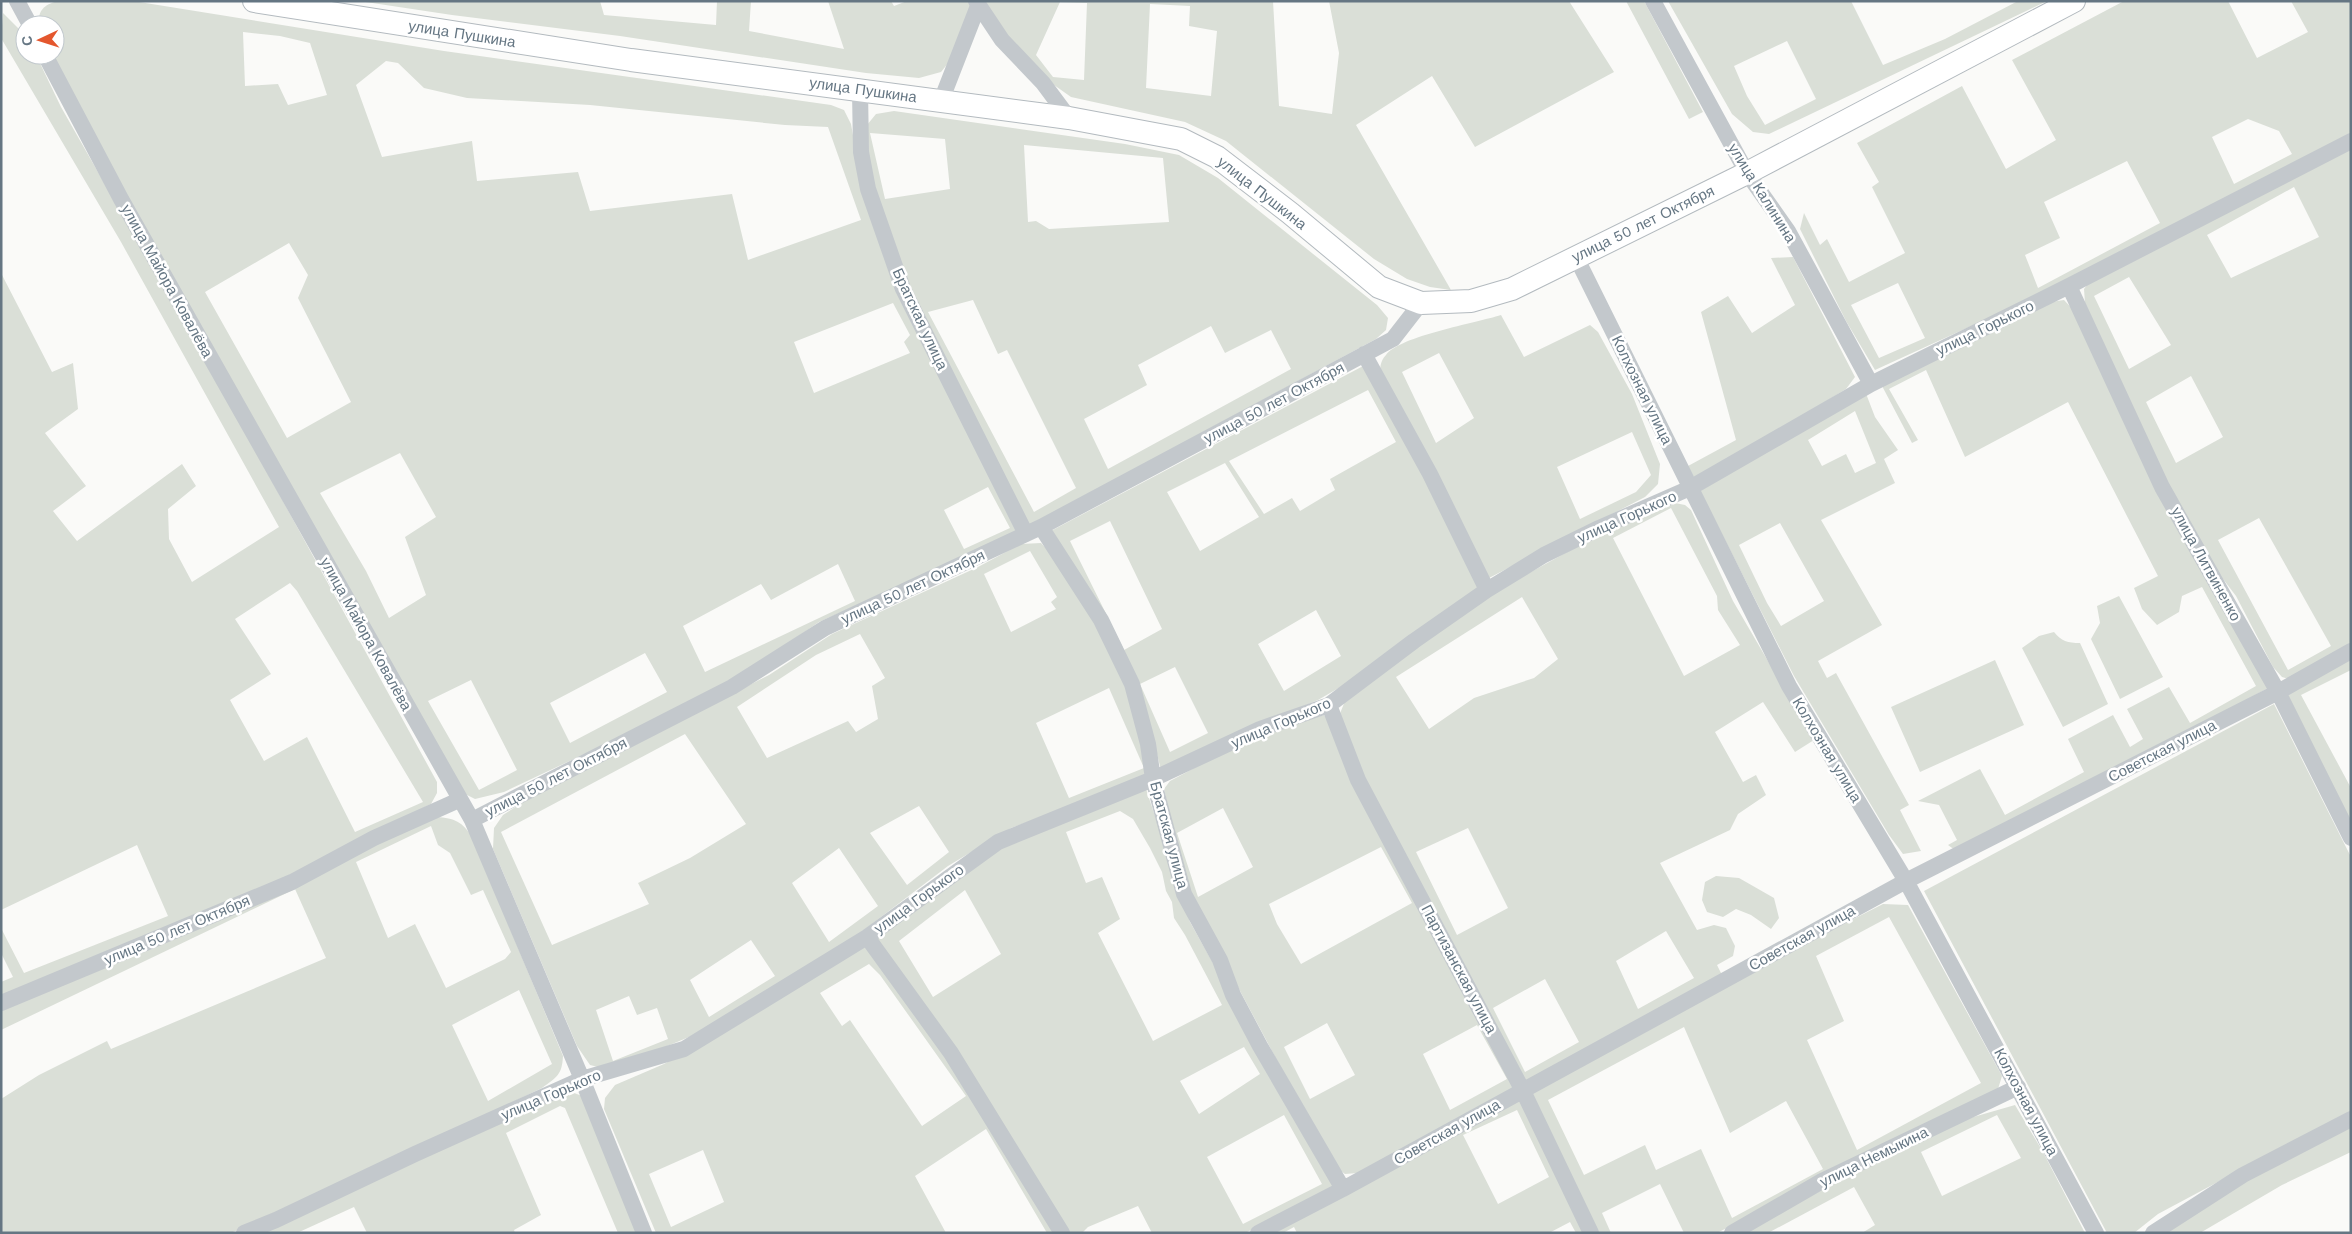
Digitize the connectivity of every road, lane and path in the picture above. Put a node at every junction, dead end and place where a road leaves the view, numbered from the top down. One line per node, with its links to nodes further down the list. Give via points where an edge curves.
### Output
1 (17, 1): 6 (street)
2 (254, 1): 8 (main road, улица Пушкина, via 631,60)
3 (1653, 1): 12 (street, улица Калинина)
4 (2074, 1): 12 (main road, улица 50 лет Октября)
5 (977, 4): 9 (street); 10 (street, via 1002,40 1043,83)
6 (25, 15)
7 (50, 65): 25 (street, улица Майора Ковалёва, via 121,199)
8 (860, 90): 9 (main road, улица Пушкина); 19 (street, Братская улица, via 861,152 868,189 903,289)
9 (940, 100): 10 (main road, улица Пушкина)
10 (1069, 118): 15 (main road, улица Пушкина, via 1181,138 1216,157 1379,287)
11 (2351, 140): 14 (street, улица Горького)
12 (1747, 173): 13 (main road, улица 50 лет Октября); 17 (street, улица Калинина, via 1788,231)
13 (1576, 257): 15 (main road, улица 50 лет Октября, via 1512,289 1471,302); 18 (street, Колхозная улица)
14 (2069, 286): 17 (street, улица Горького); 22 (street, улица Литвиненко, via 2162,487)
15 (1421, 303): 16 (street, улица 50 лет Октября, via 1393,339)
16 (1364, 354): 19 (street, улица 50 лет Октября); 20 (street, via 1430,474)
17 (1871, 384): 18 (street, улица Горького)
18 (1690, 488): 20 (street, улица Горького, via 1544,555); 28 (street, Колхозная улица, via 1789,686)
19 (1033, 531): 24 (street, Братская улица, via 1101,620 1132,684 1148,744); 26 (street, улица 50 лет Октября, via 825,628 732,687)
20 (1487, 590): 23 (street, улица Горького)
21 (2351, 651): 22 (street, Советская улица)
22 (2278, 692): 27 (street, улица Литвиненко); 28 (street, Советская улица)
23 (1329, 705): 24 (street, улица Горького, via 1260,729); 33 (street, Партизанская улица, via 1358,780)
24 (1153, 779): 29 (street, улица Горького, via 998,842); 35 (street, Братская улица, via 1184,894 1220,960 1233,995 1260,1046)
25 (459, 800): 26 (street, улица Майора Ковалёва); 30 (street, улица 50 лет Октября, via 374,838 292,882)
26 (472, 820): 31 (street, улица Майора Ковалёва)
27 (2351, 838)
28 (1906, 881): 32 (street, Колхозная улица); 33 (street, Советская улица)
29 (867, 937): 31 (street, улица Горького, via 684,1049); 38 (street, via 951,1053)
30 (1, 1003)
31 (582, 1079): 36 (street, улица Горького); 37 (street, улица Майора Ковалёва)
32 (2018, 1087): 41 (street, улица Немыкина, via 1822,1181); 42 (street, Колхозная улица)
33 (1523, 1091): 35 (street, Советская улица); 40 (street, Партизанская улица)
34 (2351, 1120): 43 (street, via 2243,1175)
35 (1344, 1188): 39 (street, Советская улица)
36 (244, 1233)
37 (644, 1233)
38 (1062, 1233)
39 (1258, 1233)
40 (1591, 1233)
41 (1732, 1233)
42 (2096, 1233)
43 (2153, 1233)

